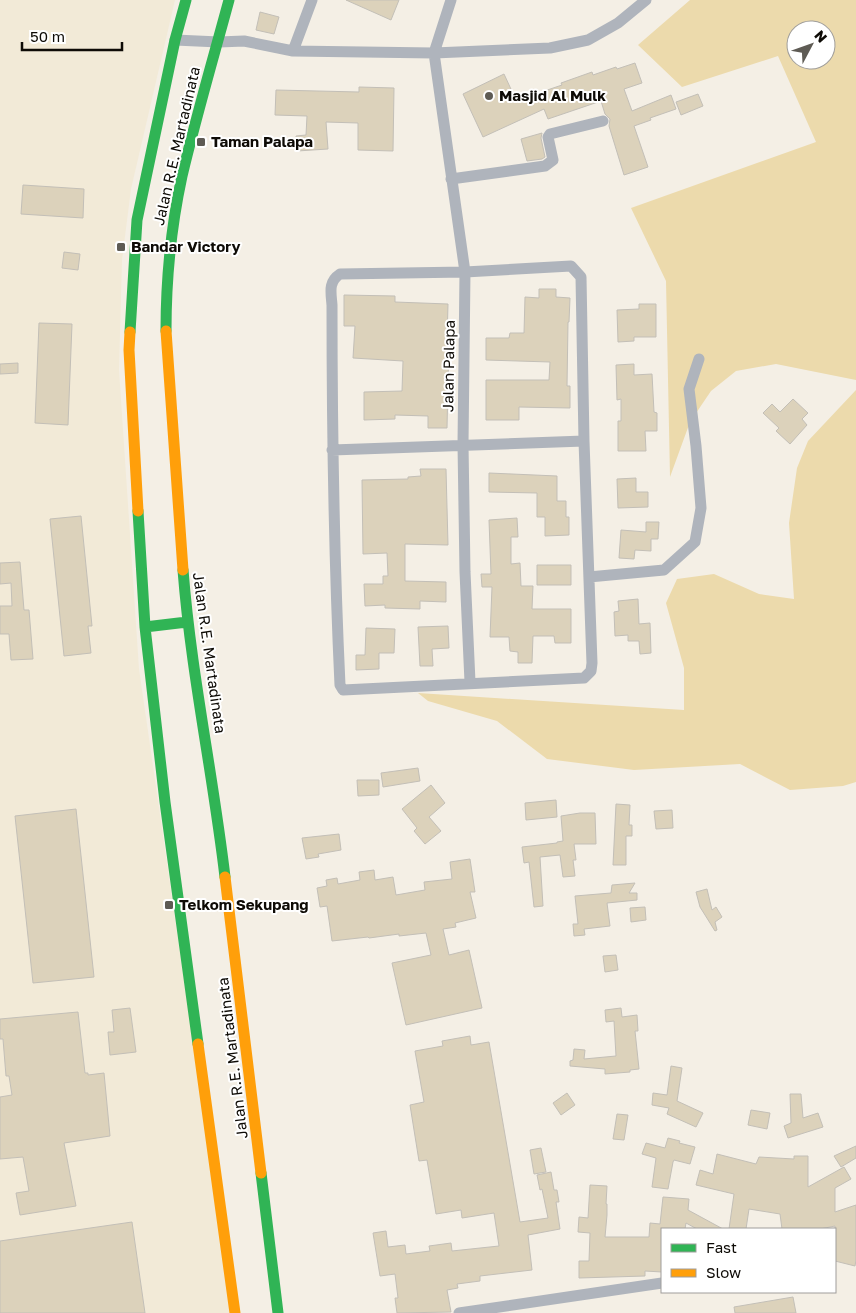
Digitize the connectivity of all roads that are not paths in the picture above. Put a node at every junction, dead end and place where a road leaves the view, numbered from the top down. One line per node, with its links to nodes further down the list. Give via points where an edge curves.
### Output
1 (186, 0): 6 (highway, Jalan R.E. Martadinata)
2 (229, 0): 7 (highway, Jalan R.E. Martadinata)
3 (312, 0): 8 (street)
4 (451, 0): 9 (street, Jalan Palapa)
5 (646, 0): 9 (street, via 588,40 550,48)
6 (175, 40): 7 (street); 19 (highway, Jalan R.E. Martadinata, via 137,220 132,305 130,350)
7 (218, 42): 8 (street, via 244,42); 18 (highway, Jalan R.E. Martadinata, via 182,177 166,290 166,346)
8 (293, 51): 9 (street)
9 (434, 53): 11 (street, Jalan Palapa)
10 (603, 121): 11 (street, via 550,134 548,141 553,160 545,166)
11 (451, 179): 12 (street, Jalan Palapa)
12 (465, 272): 14 (street, via 570,266 581,277); 15 (street, Jalan Palapa); 16 (street, via 340,274 334,278 330,286)
13 (700, 358): 17 (street, via 689,389 701,508 695,542 664,570)
14 (584, 441): 15 (street); 17 (street)
15 (463, 444): 16 (street); 20 (street, Jalan Palapa)
16 (332, 450): 20 (street, via 340,685 349,691)
17 (589, 577): 20 (street, via 592,663 591,671 584,678)
18 (187, 622): 19 (highway); 23 (highway, Jalan R.E. Martadinata, via 219,825)
19 (145, 627): 22 (highway, Jalan R.E. Martadinata, via 166,812)
20 (470, 682)
21 (661, 1283): 24 (street)
22 (235, 1313)
23 (278, 1313)
24 (459, 1313)

